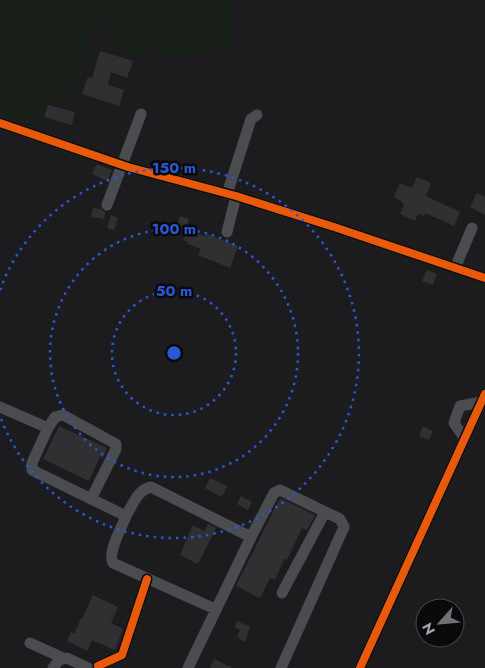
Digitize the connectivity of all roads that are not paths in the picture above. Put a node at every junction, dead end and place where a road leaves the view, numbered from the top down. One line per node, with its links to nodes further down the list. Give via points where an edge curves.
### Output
1 (141, 114): 4 (street)
2 (257, 115): 5 (street, via 251,119)
3 (0, 123): 4 (street)
4 (121, 164): 5 (street); 6 (street)
5 (231, 195): 8 (street); 9 (street)
6 (107, 205)
7 (472, 228): 9 (street)
8 (228, 232)
9 (455, 268): 10 (street)
10 (485, 278)
11 (483, 398): 14 (street); 14 (street, via 460,406 454,423)
12 (1, 410): 13 (street)
13 (48, 428): 15 (street, via 32,470); 15 (street, via 55,417 63,415 116,444)
14 (465, 439): 28 (street)
15 (91, 499): 17 (street)
16 (325, 512): 18 (street, via 278,490); 20 (street); 27 (street, via 340,519 344,524 343,530)
17 (126, 516): 18 (street, via 142,490 151,487); 19 (street, via 111,560)
18 (251, 537): 21 (street)
19 (147, 579): 21 (street); 24 (street, via 122,655)
20 (282, 594)
21 (215, 610): 26 (street)
22 (30, 643): 23 (street)
23 (63, 658): 24 (street); 25 (street)
24 (93, 667)
25 (53, 668)
26 (188, 668)
27 (281, 668)
28 (360, 668)

